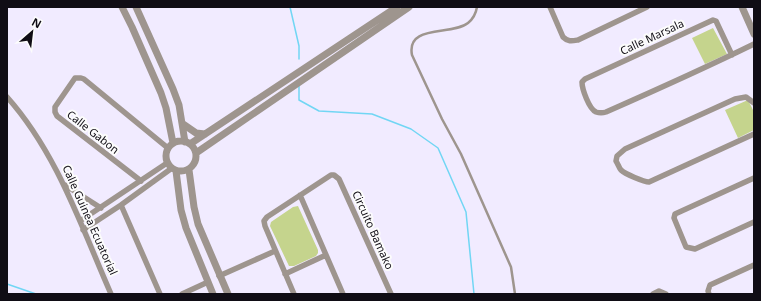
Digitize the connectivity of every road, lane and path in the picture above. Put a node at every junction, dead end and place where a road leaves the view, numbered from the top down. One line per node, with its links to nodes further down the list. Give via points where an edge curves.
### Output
1 (122, 7): 18 (street, via 166,108)
2 (136, 7): 14 (street, via 173,89)
3 (409, 7): 8 (street)
4 (477, 7): 45 (lane, via 472,20 467,24 456,29 422,34 415,39 411,49 511,267)
5 (550, 7): 6 (street, via 564,37 571,41)
6 (647, 7)
7 (742, 7): 9 (street)
8 (395, 11): 15 (street); 19 (street)
9 (754, 34)
10 (754, 44): 11 (street)
11 (732, 55): 11 (street, Calle Marsala, via 716,21 713,20 585,79 582,86 591,108 595,112 606,112)
12 (7, 97): 24 (street, Calle Guinea Ecuatorial, via 41,142)
13 (754, 103): 16 (street, via 746,97 735,99 625,149 617,156 616,161 625,173 649,182)
14 (183, 124): 15 (street, via 196,133); 17 (street)
15 (206, 134): 17 (street)
16 (754, 134)
17 (188, 143): 18 (street, via 177,142); 19 (street)
18 (171, 146): 20 (street, via 166,153); 23 (street, Calle Gabon, via 84,79 75,78 55,107 57,116)
19 (196, 153): 21 (street, via 195,162)
20 (172, 167): 21 (street, via 182,172); 23 (street); 26 (street); 36 (street, via 186,228)
21 (189, 170): 35 (street, via 198,224)
22 (754, 178): 29 (street, via 676,214 674,218 686,246 692,249)
23 (141, 181): 27 (street)
24 (65, 185): 27 (street); 28 (street, Calle Guinea Ecuatorial)
25 (300, 195): 31 (street, via 264,221); 32 (street); 44 (street, Circuito Bamako, via 328,176 334,175 339,179)
26 (121, 205): 30 (street); 38 (street)
27 (101, 208): 28 (street)
28 (80, 221): 30 (street, Calle Guinea Ecuatorial)
29 (754, 222)
30 (83, 230): 37 (street, Calle Guinea Ecuatorial)
31 (275, 251): 34 (street); 35 (street)
32 (326, 255): 34 (street); 43 (street)
33 (754, 265): 48 (street, via 710,285)
34 (285, 274): 42 (street)
35 (219, 276): 41 (street)
36 (208, 282): 39 (street); 40 (street)
37 (111, 294)
38 (160, 294)
39 (182, 294)
40 (213, 294)
41 (228, 294)
42 (294, 294)
43 (343, 294)
44 (391, 294)
45 (515, 294)
46 (653, 294): 47 (street)
47 (666, 294)
48 (709, 294)

